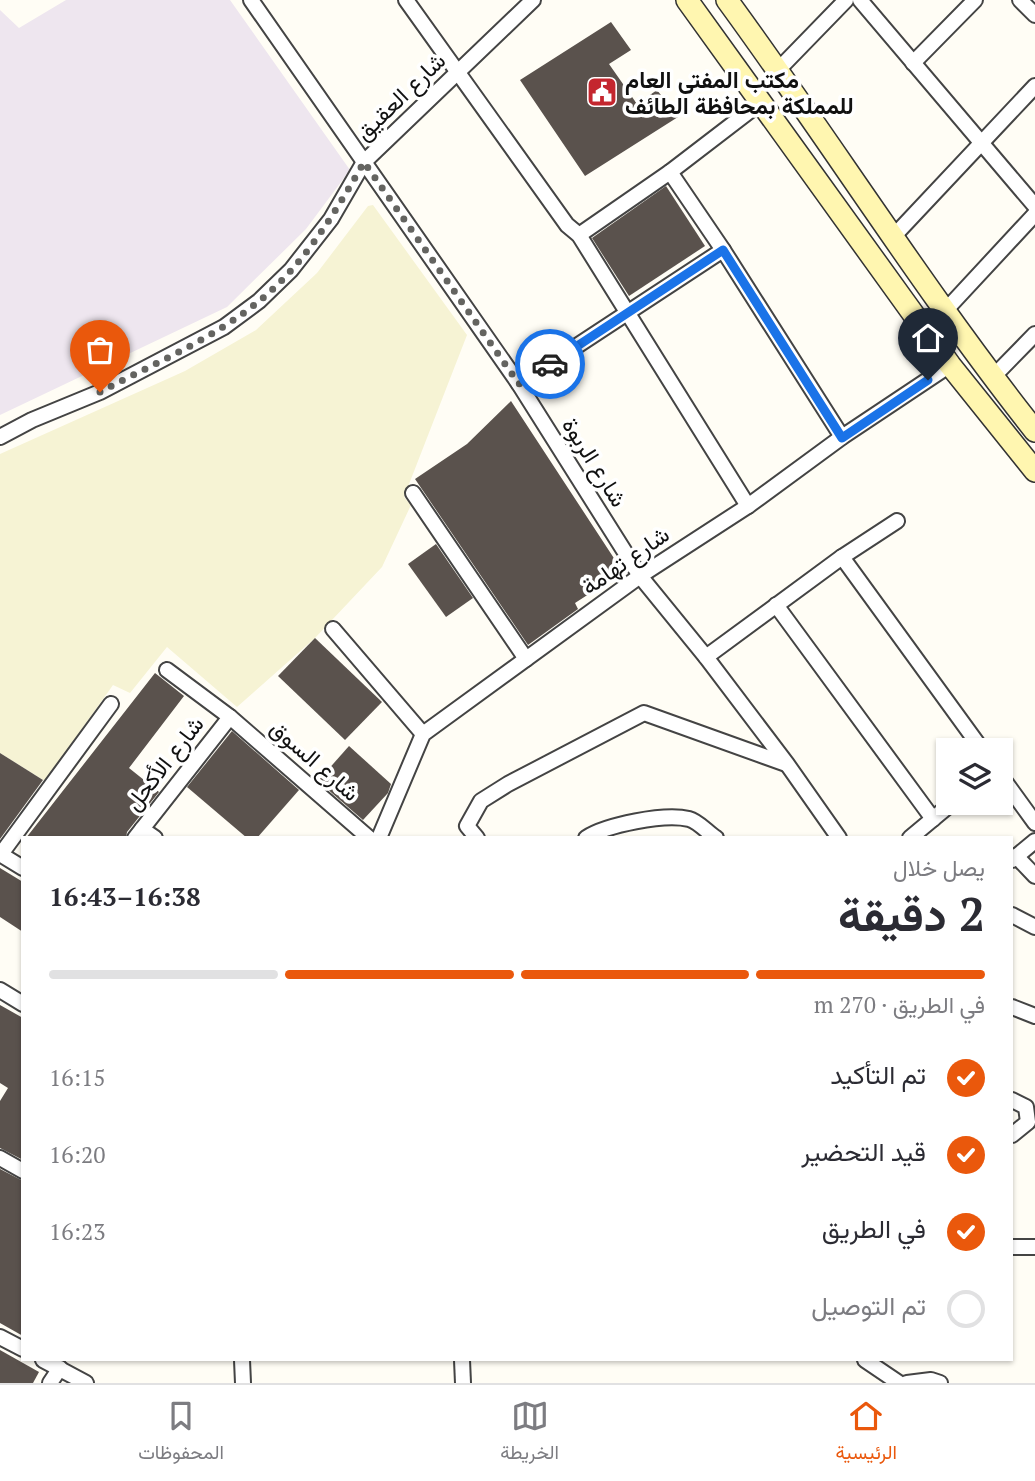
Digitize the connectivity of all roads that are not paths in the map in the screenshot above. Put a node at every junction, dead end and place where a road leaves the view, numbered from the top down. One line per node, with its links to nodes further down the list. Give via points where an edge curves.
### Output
1 (251, 0): 17 (street, شارع الربوة)
2 (406, 0): 13 (street)
3 (533, 0): 13 (street, شارع العقيق)
4 (687, 0): 15 (main road)
5 (727, 0): 12 (main road)
6 (846, 0): 12 (street)
7 (860, 0): 11 (street)
8 (975, 0): 11 (street)
9 (1020, 0): 10 (street)
10 (1035, 15)
11 (913, 63): 16 (street)
12 (778, 70): 22 (main road)
13 (457, 72): 17 (street, شارع العقيق); 21 (street, via 567,225)
14 (1035, 86): 16 (street)
15 (760, 103): 18 (street); 27 (main road)
16 (982, 143): 19 (street); 22 (street)
17 (364, 162): 29 (street, شارع الربوة); 31 (street, شارع العقيق, via 331,219 291,270 259,301 224,327 100,392)
18 (670, 172): 21 (street); 23 (street)
19 (1035, 206)
20 (1035, 215): 25 (street)
21 (579, 234): 24 (street)
22 (893, 237): 25 (main road)
23 (723, 250): 24 (street); 32 (street)
24 (629, 312): 29 (street); 35 (street)
25 (944, 312): 28 (main road)
26 (1035, 334): 28 (street)
27 (950, 365): 32 (street, شارع تهامة); 33 (main road)
28 (993, 377): 30 (main road)
29 (519, 384): 38 (street, شارع الربوة)
30 (1035, 431)
31 (0, 436)
32 (842, 438): 35 (street, شارع تهامة)
33 (1035, 471)
34 (413, 493): 42 (street)
35 (748, 506): 38 (street, شارع تهامة)
36 (897, 521): 37 (street)
37 (842, 556): 39 (street); 47 (street)
38 (640, 576): 41 (street, شارع الربوة); 42 (street, شارع تهامة)
39 (776, 605): 41 (street); 51 (street)
40 (333, 629): 46 (street)
41 (706, 656): 48 (street, شارع الربوة)
42 (526, 659): 46 (street, شارع تهامة)
43 (167, 670): 45 (street, شارع السوق)
44 (111, 704): 62 (street)
45 (230, 717): 53 (street, شارع الأكحل); 54 (street, شارع السوق)
46 (423, 734): 55 (street)
47 (974, 738)
48 (787, 764): 56 (street, via 644,713 481,801 467,826); 59 (street, شارع الربوة)
49 (1013, 793): 52 (street)
50 (938, 815): 51 (street)
51 (933, 819): 60 (street)
52 (1035, 823)
53 (138, 834)
54 (367, 836)
55 (380, 836)
56 (475, 836)
57 (589, 836): 58 (street, via 658,818 690,819)
58 (713, 836)
59 (838, 836)
60 (912, 836)
61 (1035, 841): 63 (street)
62 (0, 854): 64 (street)
63 (1014, 858): 65 (street)
64 (21, 867)
65 (1035, 876)
66 (1013, 916): 67 (street)
67 (1035, 927)
68 (0, 990): 69 (street)
69 (21, 1003)
70 (1013, 1007): 71 (street)
71 (1035, 1016)
72 (1013, 1100): 73 (street, via 1026,1107 1028,1122)
73 (1013, 1134)
74 (0, 1158): 75 (street)
75 (21, 1170)
76 (1013, 1247): 77 (street)
77 (1035, 1247)
78 (0, 1337): 79 (street)
79 (21, 1348)
80 (45, 1361): 84 (street)
81 (242, 1361): 87 (street)
82 (461, 1361): 88 (street)
83 (866, 1361): 89 (street)
84 (60, 1368): 85 (street); 86 (street)
85 (50, 1383)
86 (86, 1383)
87 (243, 1383)
88 (463, 1383)
89 (899, 1383)
90 (907, 1383): 91 (street)
91 (940, 1383)

